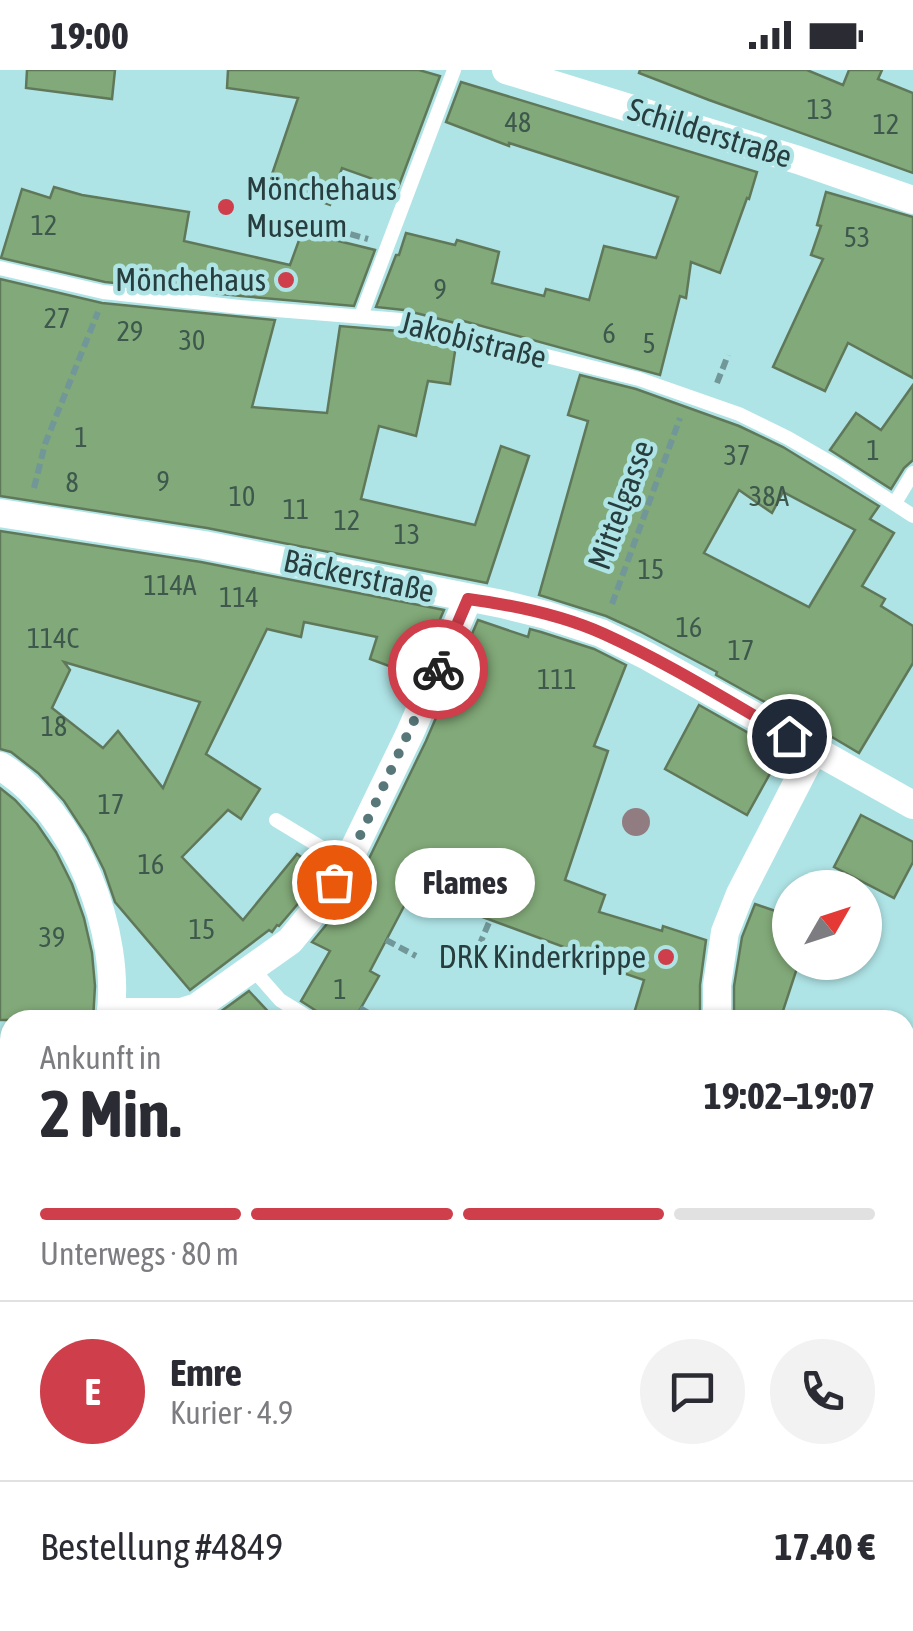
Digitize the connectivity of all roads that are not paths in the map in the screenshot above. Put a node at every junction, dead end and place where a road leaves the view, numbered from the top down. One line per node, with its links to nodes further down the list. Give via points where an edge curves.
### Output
1 (454, 70): 5 (lane)
2 (506, 70): 3 (street, Schilderstraße)
3 (913, 200)
4 (0, 268): 5 (lane, Jakobistraße, via 104,292)
5 (361, 316): 7 (lane, Jakobistraße, via 401,320 688,395 788,438)
6 (913, 473): 7 (lane)
7 (895, 503): 9 (lane, Jakobistraße)
8 (14, 515): 10 (street, Bäckerstraße, via 204,544)
9 (913, 516)
10 (468, 599): 11 (street, Bäckerstraße, via 601,633); 15 (street)
11 (814, 750): 13 (street, Bäckerstraße); 20 (street, via 725,932)
12 (0, 766): 17 (street, via 36,794 71,841 111,958)
13 (913, 805)
14 (276, 820): 15 (lane)
15 (347, 863): 16 (street, via 290,941)
16 (252, 968): 18 (street); 19 (lane)
17 (111, 1010)
18 (204, 1010)
19 (296, 1010)
20 (717, 1010)

